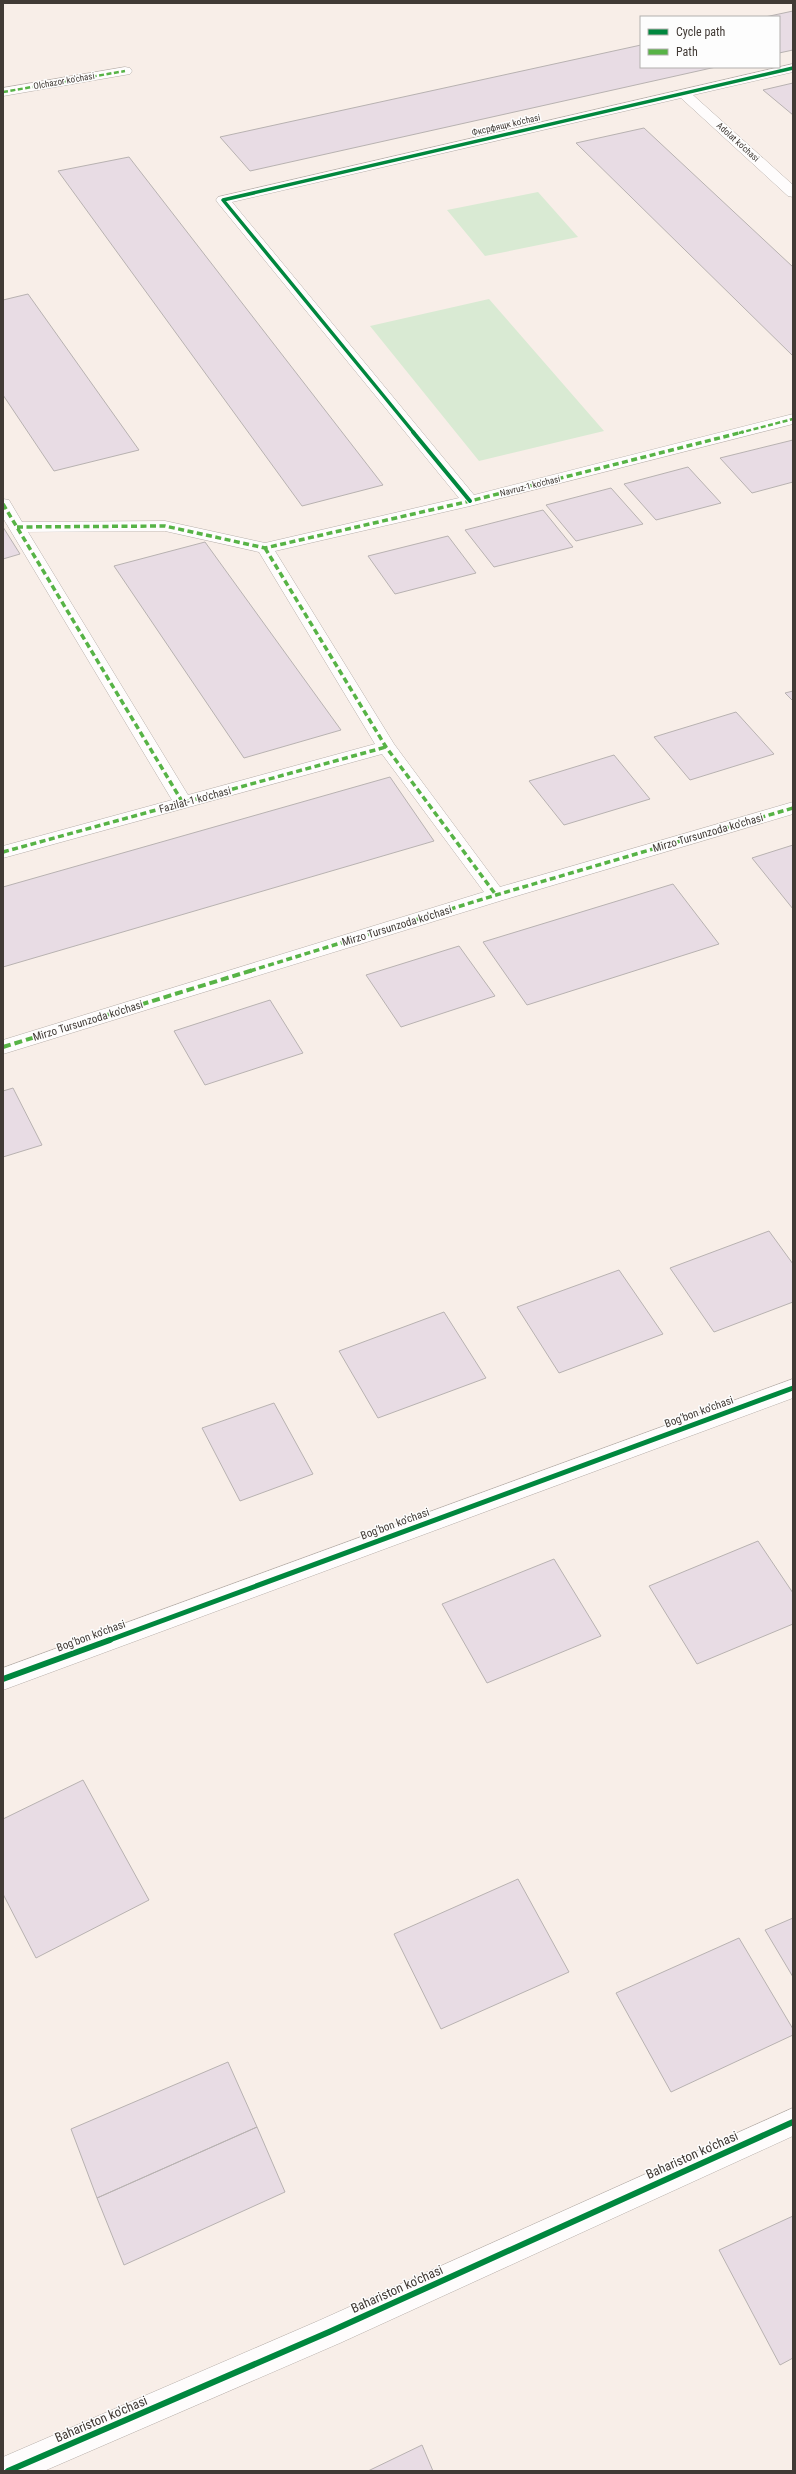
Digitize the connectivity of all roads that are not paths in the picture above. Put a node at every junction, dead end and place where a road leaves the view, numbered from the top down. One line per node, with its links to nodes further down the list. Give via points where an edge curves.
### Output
1 (793, 68): 4 (street, Фксрфящк ko'chasi)
2 (125, 70): 3 (street, Olchazor ko'chasi)
3 (3, 92)
4 (682, 92): 5 (street, Adolat ko'chasi); 7 (street, Фксрфящк ko'chasi, via 223,200)
5 (793, 193)
6 (793, 419): 7 (street, Navruz-1 ko'chasi)
7 (470, 501): 10 (street, Navruz-1 ko'chasi)
8 (3, 504): 9 (street)
9 (17, 527): 10 (street, via 165,526); 12 (street)
10 (265, 548): 11 (street)
11 (386, 747): 12 (street, Fazilat-1 ko'chasi); 15 (street)
12 (183, 803): 14 (street, Fazilat-1 ko'chasi)
13 (793, 808): 15 (street, Mirzo Tursunzoda ko'chasi)
14 (3, 852)
15 (496, 895): 16 (street, Mirzo Tursunzoda ko'chasi)
16 (3, 1047)
17 (793, 1388): 18 (street, Bog'bon ko'chasi)
18 (3, 1679)
19 (793, 2122): 20 (street, Bahariston ko'chasi, via 329,2332)
20 (8, 2471)

